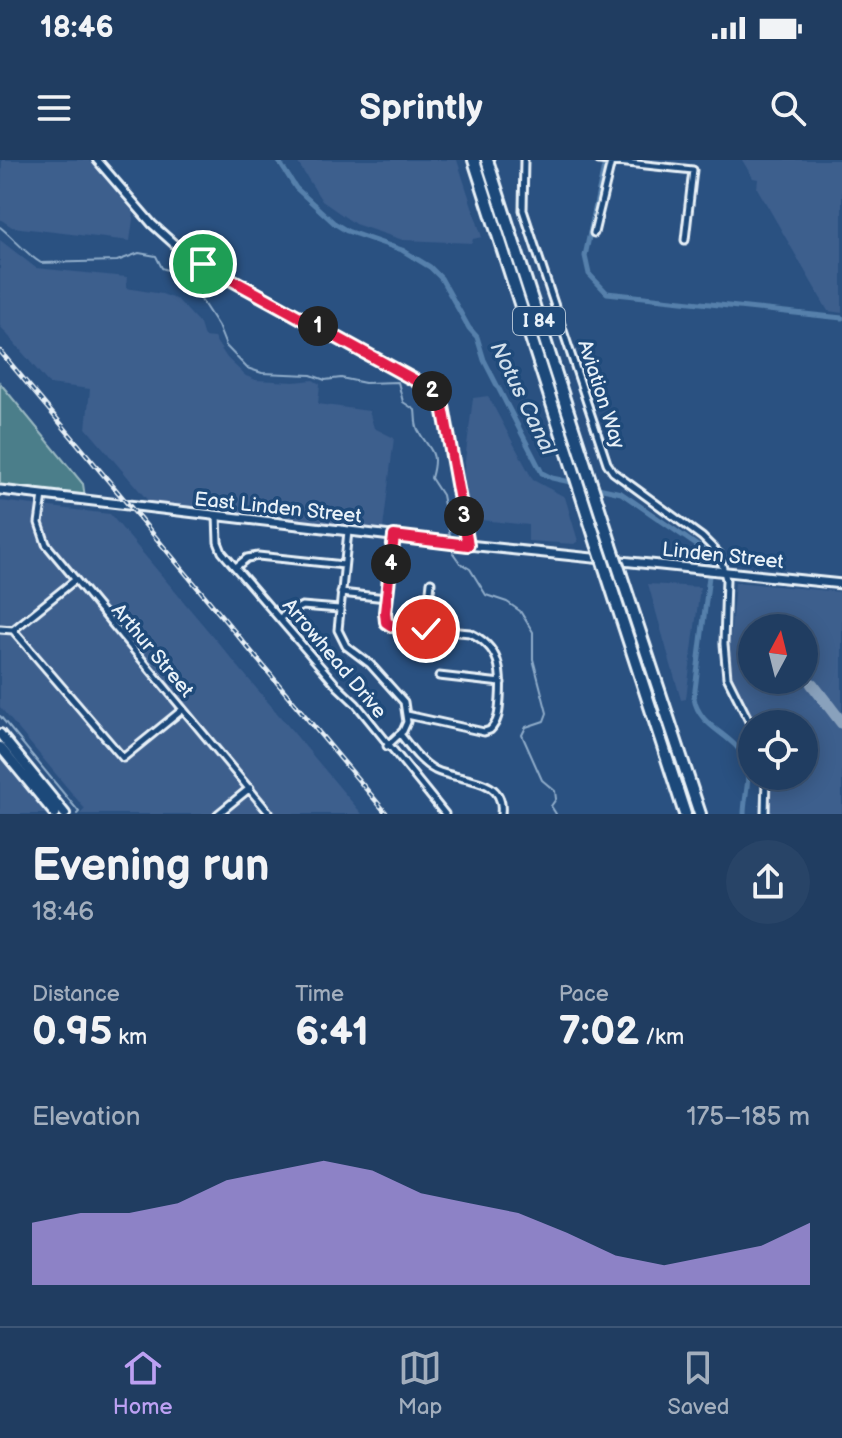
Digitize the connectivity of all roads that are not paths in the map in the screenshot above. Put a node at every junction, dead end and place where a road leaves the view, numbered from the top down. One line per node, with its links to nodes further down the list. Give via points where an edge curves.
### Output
1 (97, 160): 14 (street, via 182,251 436,395 449,429)
2 (474, 160): 46 (highway, I 84, bridge)
3 (487, 160): 47 (highway, I 84, bridge)
4 (524, 160): 18 (street, Aviation Way, via 523,210 607,463 714,547)
5 (599, 160): 6 (street)
6 (611, 162): 7 (street); 8 (street, via 693,170)
7 (594, 233)
8 (685, 240)
9 (0, 490): 10 (main road, East Linden Street)
10 (43, 495): 11 (main road, East Linden Street); 19 (street, Arthur Street, via 40,533)
11 (217, 516): 12 (main road, East Linden Street); 17 (street, Arrowhead Drive, via 218,542)
12 (348, 531): 13 (main road, East Linden Street); 16 (street)
13 (394, 536): 14 (main road, East Linden Street); 23 (street)
14 (468, 545): 15 (main road, East Linden Street)
15 (600, 559): 18 (main road, Linden Street)
16 (344, 565): 17 (street, via 258,556); 22 (street)
17 (236, 567): 25 (street, Arrowhead Drive)
18 (724, 572): 21 (main road, Linden Street); 32 (street, via 727,677)
19 (75, 580): 28 (street); 31 (street, Arthur Street)
20 (431, 582): 27 (street)
21 (842, 584)
22 (341, 593): 23 (street); 24 (street)
23 (386, 598): 27 (street, via 386,622)
24 (339, 609): 25 (street, via 302,606); 33 (street, via 338,630 346,646 398,694)
25 (279, 618): 36 (street, Arrowhead Drive)
26 (0, 629): 28 (street)
27 (426, 629): 30 (street, via 479,638 498,661)
28 (13, 630): 31 (street, via 123,758)
29 (439, 676): 30 (street)
30 (501, 683): 33 (street, via 498,718 490,730)
31 (182, 710): 38 (street, Arthur Street)
32 (744, 710)
33 (407, 715): 35 (street)
34 (0, 734): 41 (main road)
35 (400, 734): 36 (street); 45 (street, via 435,770 497,792)
36 (387, 746): 44 (street, Arrowhead Drive)
37 (0, 747): 40 (main road)
38 (250, 788): 42 (street); 43 (street, Arthur Street)
39 (766, 790): 48 (street)
40 (55, 814)
41 (65, 814)
42 (218, 814)
43 (270, 814)
44 (445, 814)
45 (501, 814)
46 (685, 814)
47 (700, 814)
48 (765, 814)

